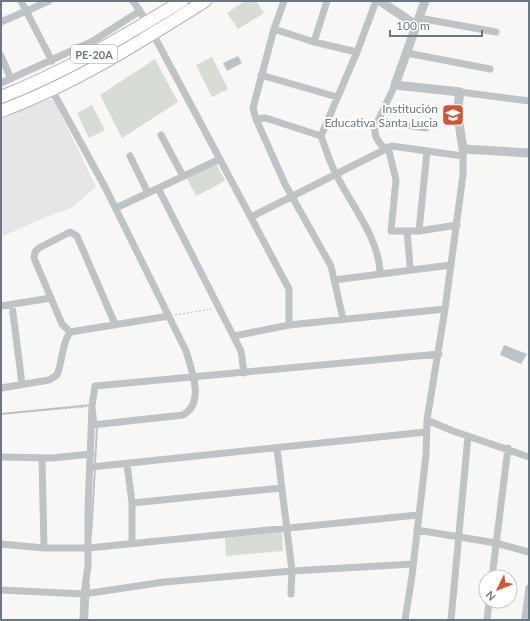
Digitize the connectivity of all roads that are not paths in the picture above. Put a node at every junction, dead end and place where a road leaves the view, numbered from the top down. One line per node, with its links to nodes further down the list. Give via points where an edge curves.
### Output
1 (20, 1): 12 (street)
2 (49, 1): 12 (street)
3 (133, 1): 11 (street)
4 (182, 1): 15 (highway, PE-20A)
5 (205, 1): 15 (highway, PE-20A)
6 (284, 1): 16 (street)
7 (328, 1): 18 (street)
8 (376, 1): 19 (street)
9 (380, 1): 14 (street)
10 (425, 1): 14 (street)
11 (140, 11): 15 (street); 22 (street, via 93,41)
12 (27, 12): 13 (street); 22 (street)
13 (1, 22)
14 (418, 22): 17 (street); 20 (street)
15 (150, 28): 28 (highway, PE-20A, via 94,68); 30 (highway, PE-20A); 44 (street)
16 (274, 29): 18 (street); 24 (street)
17 (496, 32)
18 (314, 42): 19 (street)
19 (357, 52): 31 (street)
20 (407, 53): 23 (street); 27 (street)
21 (1, 56): 25 (street)
22 (52, 61): 25 (street)
23 (490, 68)
24 (261, 75): 31 (street); 34 (street, via 253,108)
25 (11, 79): 26 (street)
26 (1, 83)
27 (396, 84): 29 (street); 35 (street)
28 (52, 90): 33 (highway, PE-20A); 50 (street)
29 (460, 92): 32 (street); 41 (street, via 457,120)
30 (1, 97)
31 (337, 97): 38 (street)
32 (529, 101)
33 (1, 111)
34 (256, 119): 38 (street, via 266,118); 49 (street)
35 (380, 121): 36 (street); 39 (street, via 374,133 377,141)
36 (426, 128)
37 (161, 135): 46 (street)
38 (321, 136): 45 (street)
39 (386, 148): 40 (street, via 401,146); 45 (street); 53 (street, via 396,180 391,231)
40 (427, 151): 41 (street); 54 (street)
41 (463, 152): 42 (street); 52 (street)
42 (529, 153)
43 (130, 156): 48 (street)
44 (220, 159): 46 (street); 51 (street)
45 (336, 174): 49 (street); 57 (street, via 374,244)
46 (183, 176): 47 (street)
47 (158, 188): 48 (street); 68 (street)
48 (148, 193): 50 (street)
49 (292, 196): 51 (street); 58 (street, via 331,266)
50 (116, 208): 63 (street)
51 (251, 217): 66 (street, via 289,289)
52 (456, 225): 54 (street); 55 (street)
53 (407, 231): 54 (street); 56 (street)
54 (419, 231)
55 (451, 265): 58 (street); 62 (street)
56 (410, 266)
57 (380, 271)
58 (334, 280): 64 (street)
59 (51, 298): 60 (street); 65 (street, via 36,264 35,252 65,233 73,233 77,236); 67 (street, via 62,324)
60 (12, 305): 61 (street); 72 (street)
61 (1, 306)
62 (445, 309): 64 (street); 69 (street)
63 (169, 316): 65 (street); 71 (street, via 186,351)
64 (343, 319): 66 (street)
65 (115, 324): 67 (street)
66 (289, 324): 68 (street)
67 (70, 332): 72 (street, via 63,347 62,363 57,375 49,380)
68 (234, 336): 70 (street, via 241,351)
69 (438, 354): 70 (street); 74 (street)
70 (244, 372): 71 (street)
71 (194, 377): 75 (street, via 194,404 190,411 183,415); 75 (street, via 95,386)
72 (22, 384): 73 (street)
73 (1, 388)
74 (427, 420): 76 (street); 77 (street)
75 (92, 425): 80 (street)
76 (426, 432): 78 (street); 88 (street, via 426,455)
77 (468, 436): 79 (street); 91 (street)
78 (277, 448): 84 (street); 86 (street)
79 (508, 448): 82 (street); 93 (street)
80 (91, 454): 83 (street); 85 (street)
81 (1, 456): 83 (street)
82 (529, 457)
83 (42, 458): 95 (street)
84 (128, 464): 85 (street); 87 (street)
85 (90, 467): 96 (street)
86 (282, 488): 87 (street); 89 (street)
87 (132, 503): 92 (street)
88 (418, 514): 89 (street); 90 (street)
89 (286, 527): 92 (street); 100 (street)
90 (417, 530): 91 (street); 98 (street)
91 (458, 536): 93 (street); 109 (street)
92 (132, 543): 96 (street)
93 (496, 543): 97 (street); 99 (street)
94 (1, 544): 95 (street)
95 (44, 548): 96 (street)
96 (88, 548): 103 (street)
97 (529, 552)
98 (413, 564): 100 (street); 108 (street)
99 (493, 569)
100 (292, 570): 103 (street, via 164,582); 104 (street)
101 (529, 588): 106 (street)
102 (1, 590): 103 (street)
103 (84, 594): 107 (street)
104 (292, 594)
105 (488, 609): 110 (street)
106 (524, 618)
107 (83, 620)
108 (405, 620)
109 (451, 620)
110 (487, 620)

